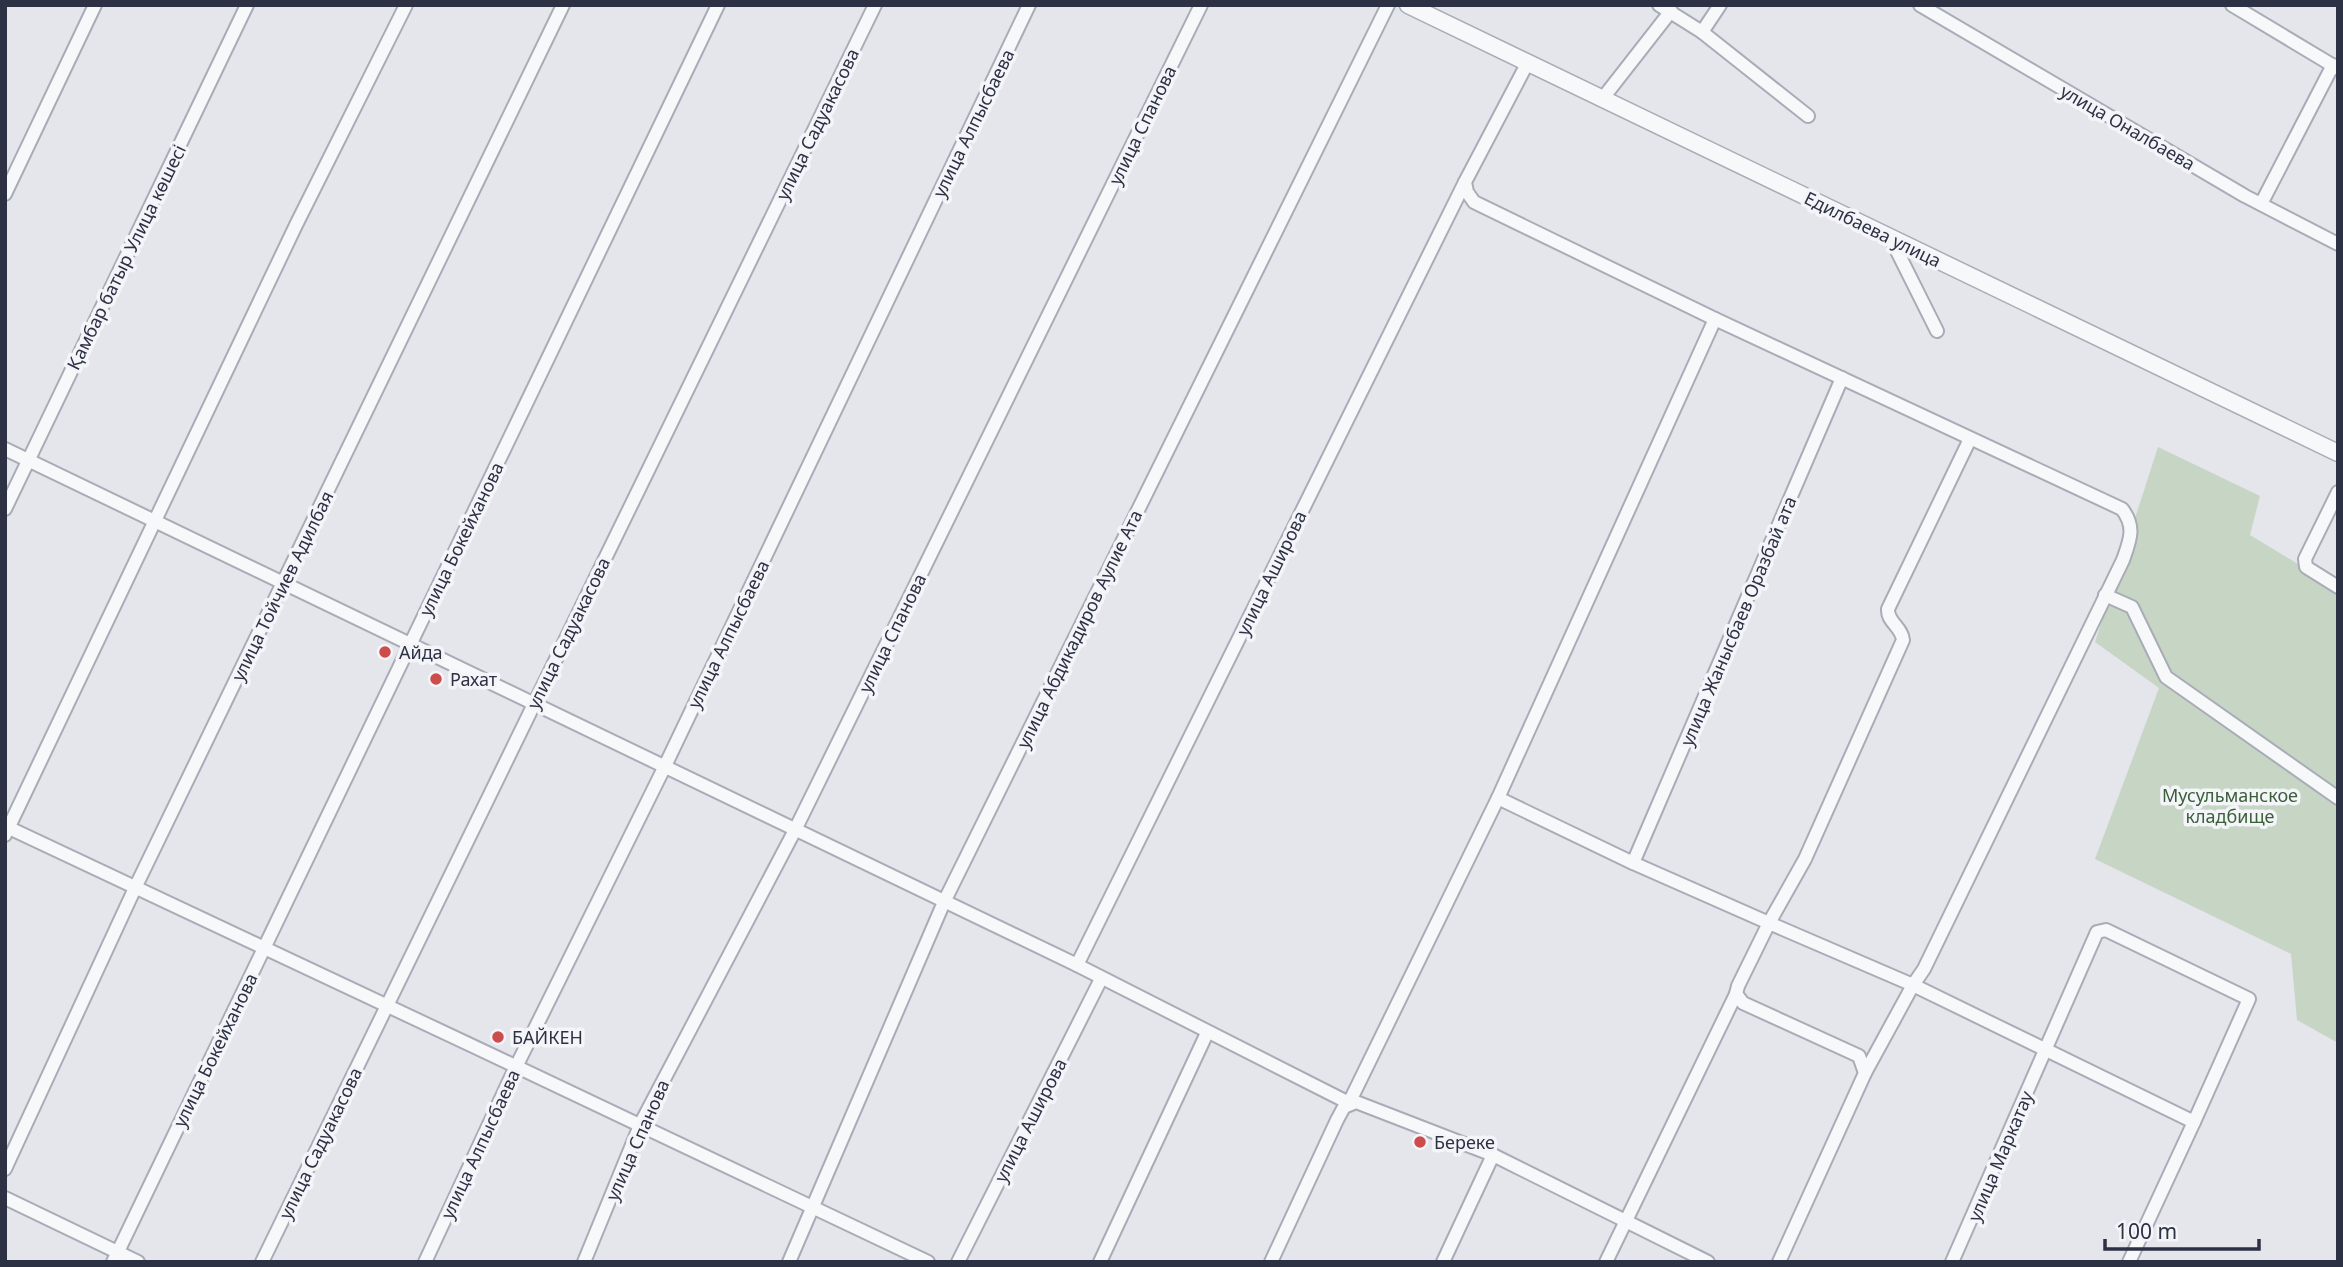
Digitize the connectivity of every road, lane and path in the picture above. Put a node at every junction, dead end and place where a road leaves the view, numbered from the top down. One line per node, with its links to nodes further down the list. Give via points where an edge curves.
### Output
1 (95, 5): 21 (street)
2 (247, 5): 31 (street, Қамбар батыр Улица көшесі)
3 (406, 5): 34 (street)
4 (564, 5): 35 (street, улица Тойчиев Адилбая)
5 (718, 5): 38 (street, улица Бокейханова)
6 (875, 5): 39 (street, улица Садуакасова)
7 (1029, 5): 40 (street, улица Алпысбаева)
8 (1201, 5): 44 (street, улица Спанова)
9 (1388, 5): 47 (street, улица Абдикадиров Аулие Ата)
10 (1408, 5): 16 (street, Едилбаева улица)
11 (1720, 5): 15 (street)
12 (1920, 5): 22 (street, улица Оналбаева)
13 (2232, 5): 17 (street)
14 (1665, 8): 15 (street); 18 (street)
15 (1702, 32): 19 (street)
16 (1528, 62): 18 (street, Едилбаева улица); 20 (street, улица Аширова)
17 (2335, 66): 22 (street)
18 (1603, 98): 23 (street, Едилбаева улица)
19 (1808, 116)
20 (1465, 182): 25 (street, via 1474,202); 50 (street, улица Аширова)
21 (5, 194)
22 (2261, 204): 24 (street, улица Оналбаева)
23 (1890, 237): 26 (street); 30 (street, Едилбаева улица)
24 (2338, 244)
25 (1715, 319): 27 (street); 41 (street)
26 (1937, 331)
27 (1842, 378): 28 (street); 45 (street, улица Жанысбаев Оразбай ата)
28 (1970, 439): 37 (street, via 2122,509 2130,519 2132,533); 48 (street, via 1888,609 1903,640 1805,859)
29 (5, 449): 31 (street)
30 (2338, 453)
31 (29, 460): 33 (street, Қамбар батыр Улица көшесі); 34 (street)
32 (2338, 492): 36 (street, via 2305,559 2306,567)
33 (5, 509)
34 (156, 522): 35 (street); 43 (street)
35 (282, 584): 38 (street); 46 (street, улица Тойчиев Адилбая)
36 (2338, 587)
37 (2105, 596): 42 (street, via 2132,607 2166,677); 52 (street)
38 (411, 644): 39 (street); 49 (street, улица Бокейханова)
39 (534, 701): 40 (street); 54 (street, улица Садуакасова)
40 (664, 768): 44 (street); 57 (street, улица Алпысбаева)
41 (1498, 798): 45 (street); 59 (street)
42 (2338, 798)
43 (7, 830): 46 (street)
44 (795, 830): 47 (street); 61 (street, улица Спанова)
45 (1633, 863): 48 (street)
46 (135, 888): 49 (street); 63 (street, улица Тойчиев Адилбая)
47 (944, 902): 50 (street); 65 (street, улица Абдикадиров Аулие Ата)
48 (1769, 923): 52 (street); 53 (street)
49 (264, 949): 54 (street); 67 (street, улица Бокейханова)
50 (1077, 965): 51 (street)
51 (1101, 978): 55 (street); 74 (street, улица Аширова)
52 (1913, 985): 56 (street); 58 (street)
53 (1737, 994): 58 (street, via 1743,1003 1859,1056); 66 (street)
54 (386, 1006): 57 (street); 69 (street, улица Садуакасова)
55 (1206, 1033): 59 (street); 75 (street)
56 (2046, 1050): 60 (street); 60 (street, улица Маркатау, via 2097,932 2106,930 2249,999); 81 (street, улица Маркатау)
57 (517, 1064): 61 (street); 70 (street, улица Алпысбаева)
58 (1865, 1073): 80 (street)
59 (1349, 1103): 62 (street); 76 (street)
60 (2194, 1122): 82 (street)
61 (641, 1123): 65 (street); 71 (street, улица Спанова)
62 (1493, 1155): 66 (street); 77 (street)
63 (5, 1169)
64 (5, 1198): 67 (street)
65 (813, 1207): 72 (street, улица Абдикадиров Аулие Ата); 73 (street)
66 (1625, 1220): 78 (street); 79 (street)
67 (115, 1257): 68 (street)
68 (138, 1262)
69 (262, 1262)
70 (425, 1262)
71 (584, 1262)
72 (789, 1262)
73 (928, 1262)
74 (958, 1262)
75 (1100, 1262)
76 (1270, 1262)
77 (1443, 1262)
78 (1606, 1262)
79 (1707, 1262)
80 (1779, 1262)
81 (1952, 1262)
82 (2129, 1262)

